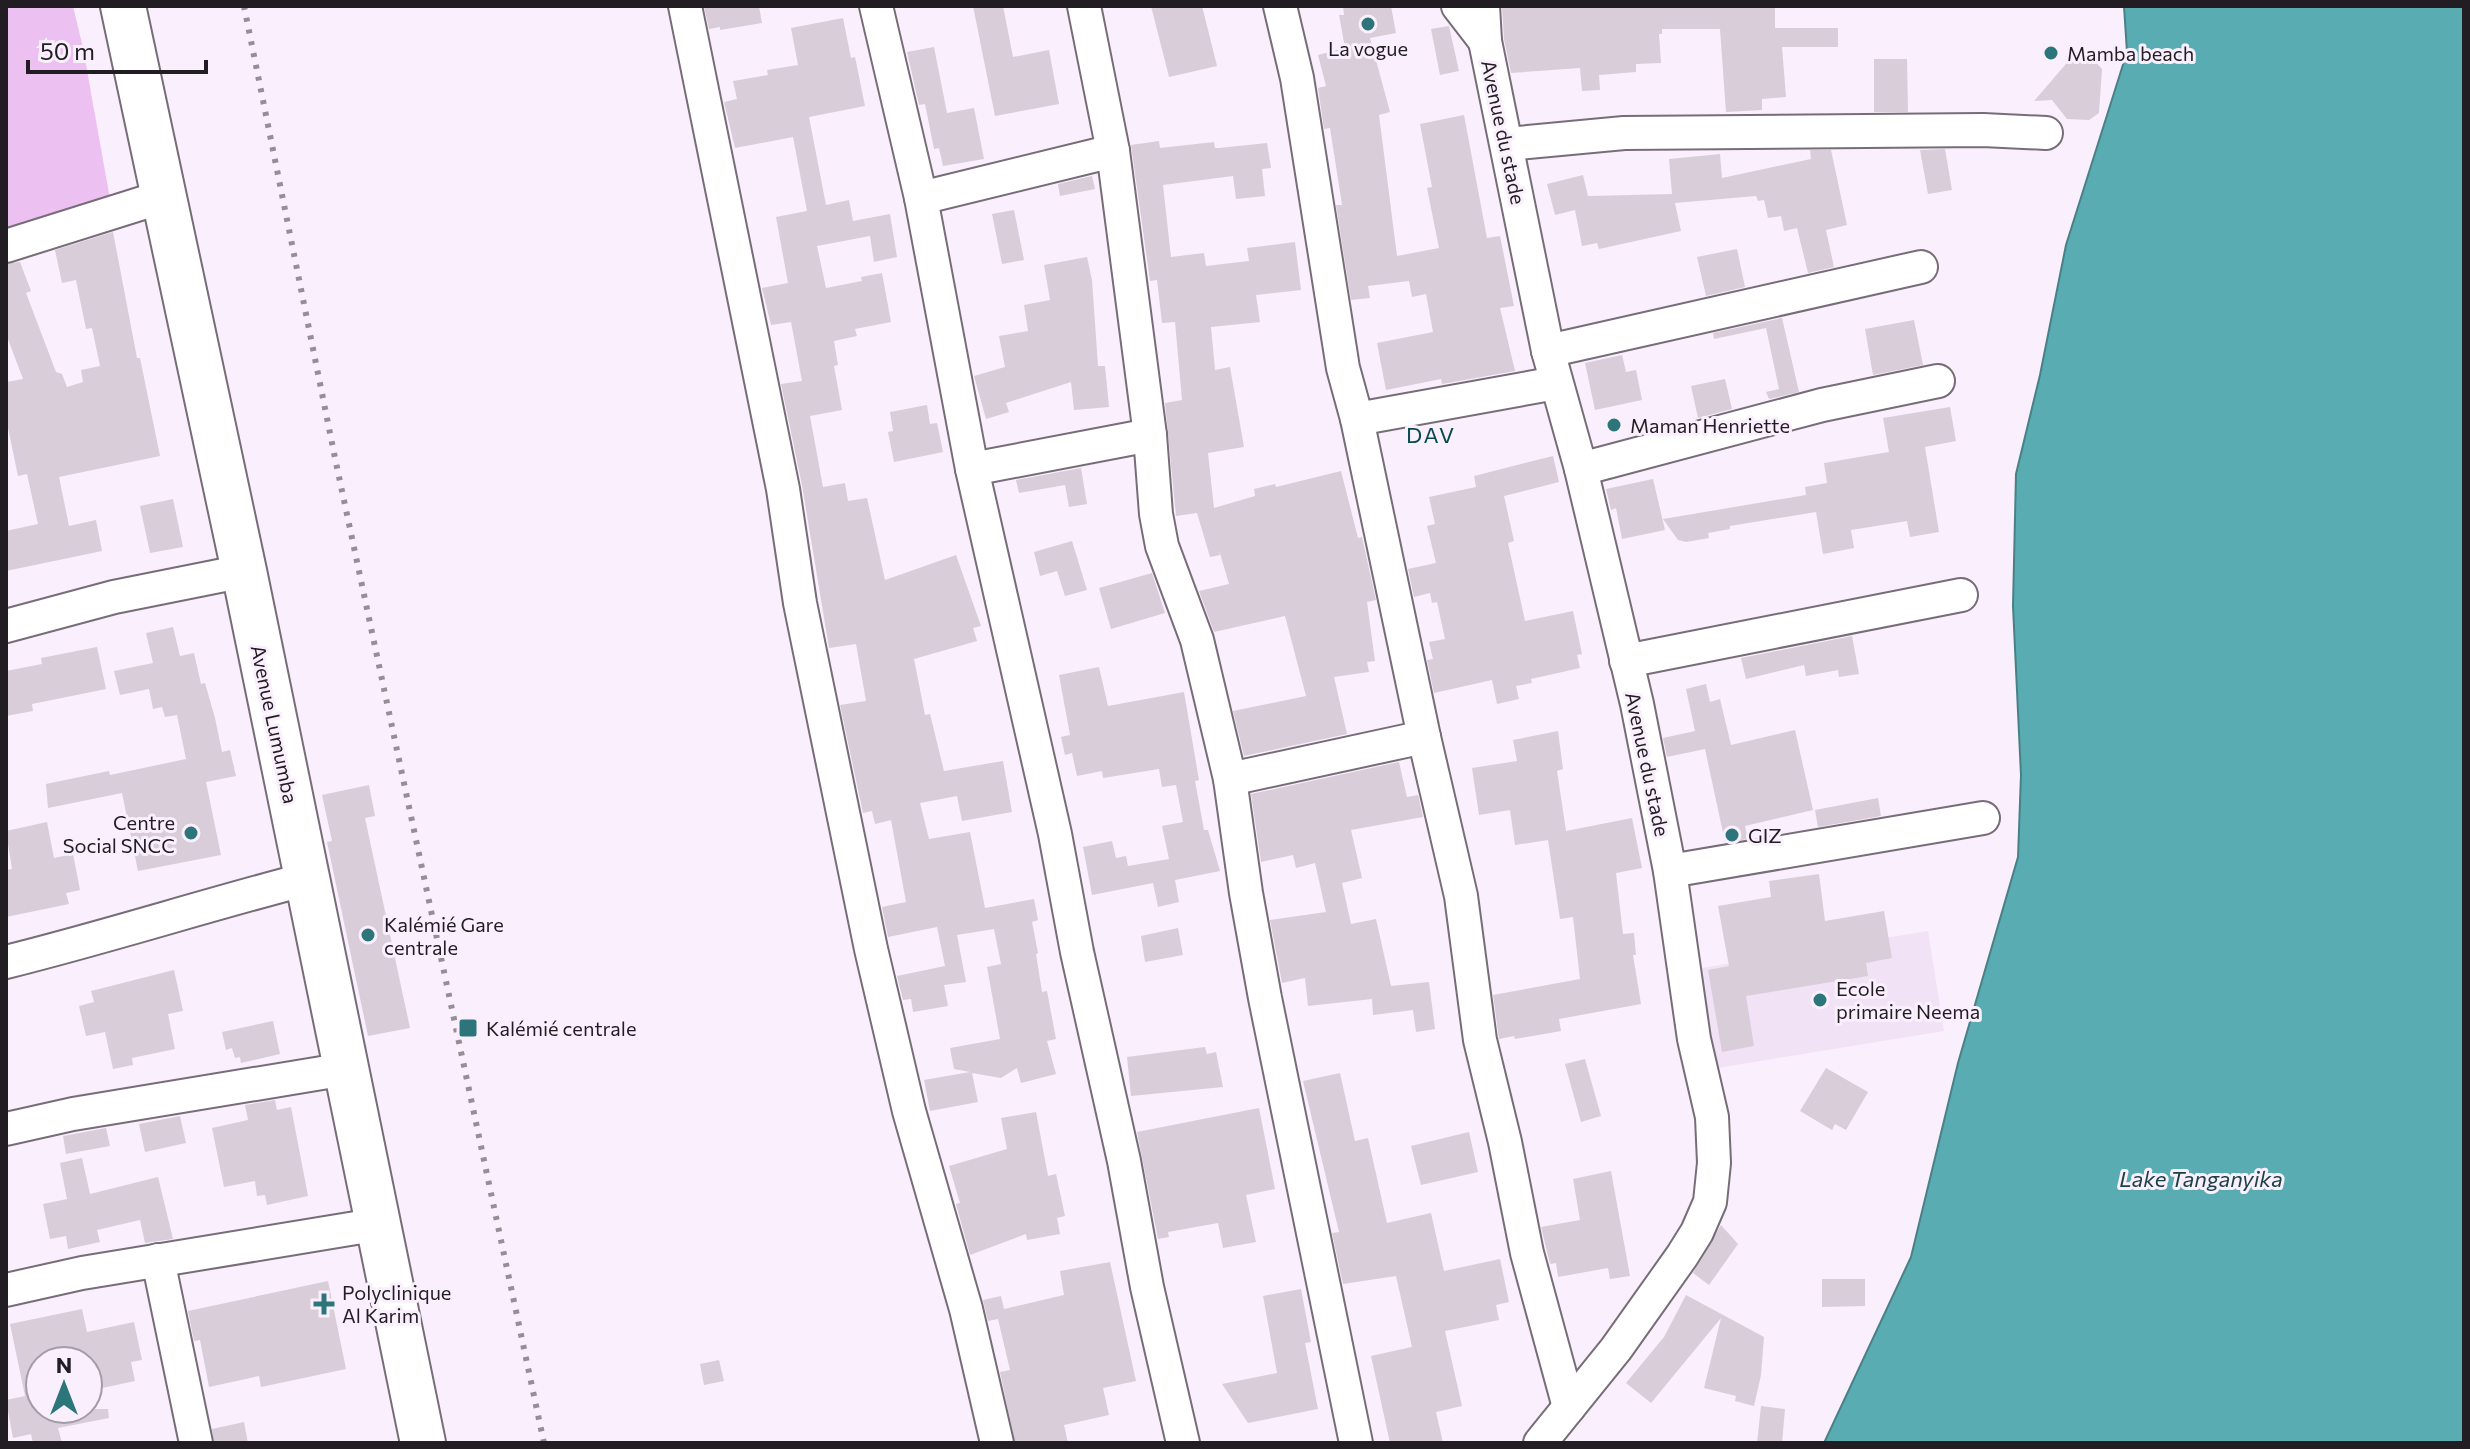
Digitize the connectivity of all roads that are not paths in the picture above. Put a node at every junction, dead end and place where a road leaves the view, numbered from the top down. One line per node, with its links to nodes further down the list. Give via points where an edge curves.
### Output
1 (123, 6): 12 (highway, Avenue Lumumba)
2 (685, 6): 41 (street, via 871,949)
3 (876, 6): 13 (street)
4 (1084, 6): 11 (street)
5 (1280, 6): 19 (street, via 1297,78 1343,368)
6 (1458, 6): 8 (street)
7 (1483, 6): 8 (street, Avenue du stade)
8 (1485, 41): 10 (street, Avenue du stade)
9 (2046, 133): 10 (street, via 1624,133)
10 (1507, 144): 16 (street, Avenue du stade)
11 (1113, 151): 13 (street); 20 (street)
12 (165, 196): 14 (street); 23 (highway, Avenue Lumumba)
13 (921, 198): 21 (street)
14 (6, 246)
15 (1921, 267): 16 (street)
16 (1548, 351): 18 (street, Avenue du stade)
17 (1938, 381): 22 (street, via 1822,405)
18 (1556, 383): 19 (street); 22 (street, Avenue du stade)
19 (1357, 419): 27 (street)
20 (1150, 435): 21 (street); 28 (street, via 1162,546 1197,640)
21 (972, 469): 42 (street)
22 (1581, 469): 26 (street, Avenue du stade)
23 (244, 571): 25 (street); 31 (highway, Avenue Lumumba)
24 (1961, 595): 26 (street)
25 (6, 626)
26 (1626, 661): 30 (street, Avenue du stade)
27 (1424, 737): 28 (street); 38 (street, via 1461,896 1480,1040 1527,1253)
28 (1230, 779): 43 (street, via 1265,998)
29 (1983, 818): 30 (street)
30 (1670, 871): 38 (street, Avenue du stade, via 1694,1039 1712,1117 1710,1202 1682,1256)
31 (307, 879): 32 (street); 33 (highway, Avenue Lumumba)
32 (6, 962)
33 (346, 1069): 34 (street); 35 (highway, Avenue Lumumba)
34 (6, 1129)
35 (380, 1224): 36 (street); 40 (highway, Avenue Lumumba)
36 (158, 1260): 37 (street); 39 (street)
37 (6, 1290)
38 (1569, 1407): 44 (street, Avenue du stade)
39 (196, 1443)
40 (423, 1443)
41 (997, 1443)
42 (1183, 1443)
43 (1356, 1443)
44 (1540, 1443)

